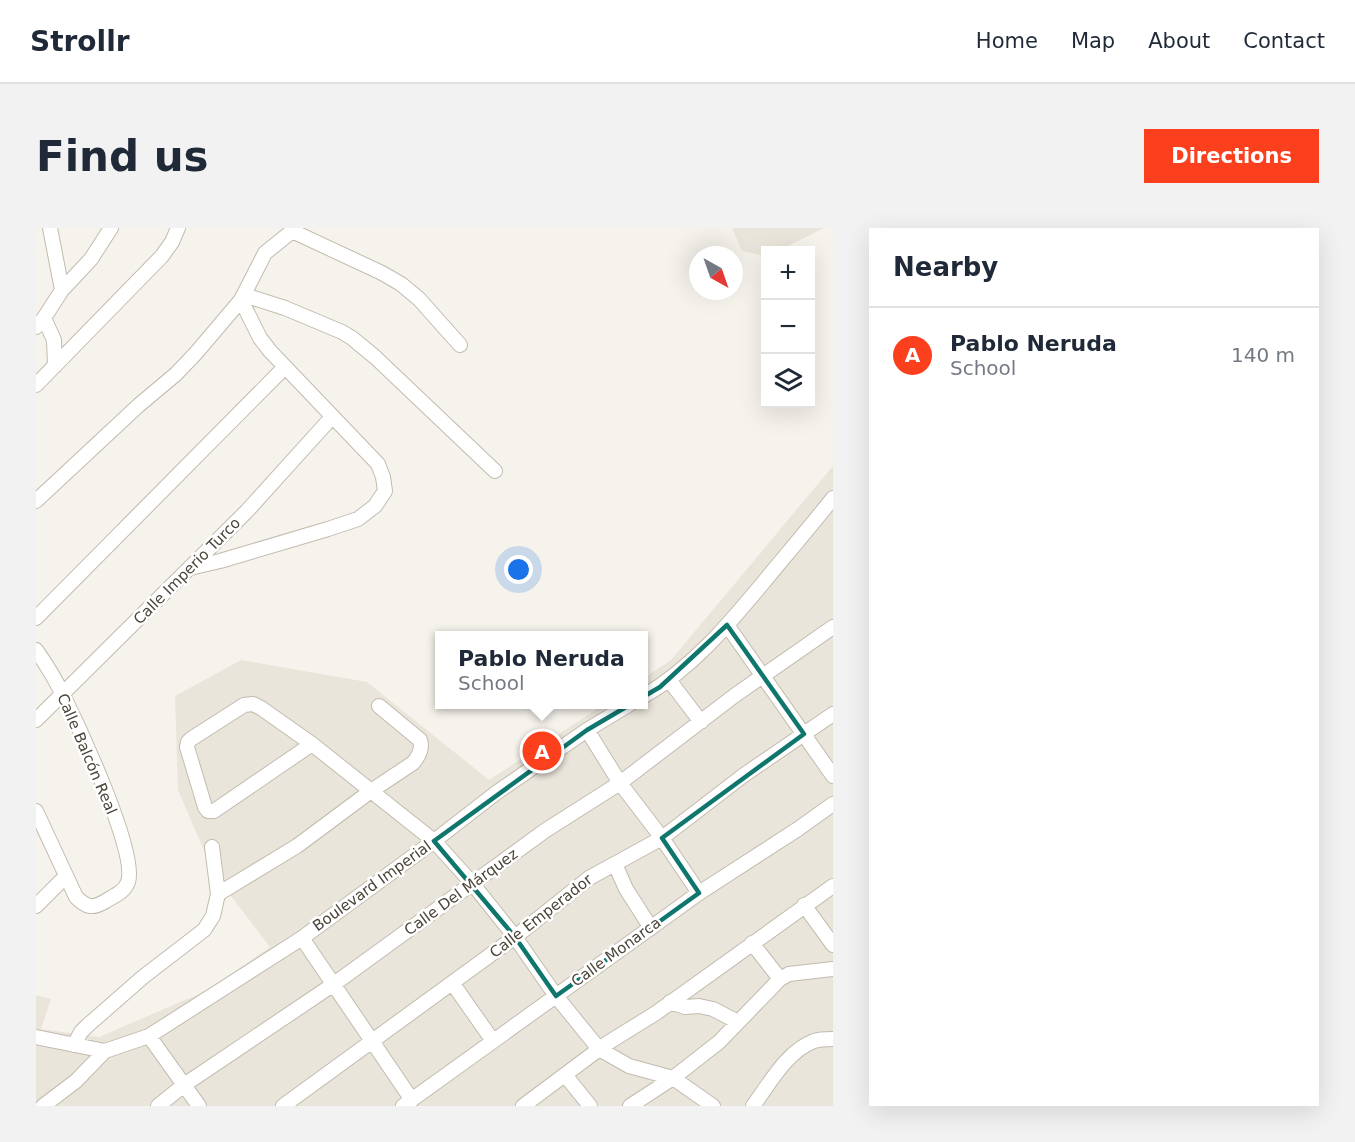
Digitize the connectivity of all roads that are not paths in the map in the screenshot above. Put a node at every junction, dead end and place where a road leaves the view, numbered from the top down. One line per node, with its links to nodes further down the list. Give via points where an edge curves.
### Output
1 (50, 228): 5 (street)
2 (111, 228): 5 (street, via 92,259)
3 (178, 228): 9 (street, via 162,256)
4 (294, 229): 6 (street, via 265,253); 8 (street, via 401,284)
5 (63, 290): 7 (street)
6 (243, 297): 10 (street, via 260,338); 13 (street, via 285,308 352,338); 15 (street, via 182,367)
7 (40, 322): 9 (street, via 54,340)
8 (460, 345)
9 (55, 366): 11 (street)
10 (285, 368): 12 (street); 17 (street)
11 (36, 385)
12 (332, 417): 16 (street, Calle Imperio Turco); 16 (street, via 378,464 385,491 375,506 358,519)
13 (495, 471)
14 (833, 498): 18 (street)
15 (36, 501)
16 (190, 568): 23 (street, Calle Imperio Turco)
17 (36, 618)
18 (728, 626): 21 (street); 22 (street)
19 (833, 627): 21 (street, Calle Del Márquez)
20 (36, 650): 23 (street, Calle Balcón Real)
21 (763, 676): 29 (street, Calle Del Márquez); 31 (street)
22 (669, 680): 24 (street); 29 (street)
23 (62, 693): 28 (street, Calle Imperio Turco); 42 (street, Calle Balcón Real, via 111,802 129,865 124,890 95,906 83,905)
24 (648, 694)
25 (379, 706): 35 (street, via 420,740 421,750 413,762)
26 (623, 709): 30 (street, Boulevard Imperial)
27 (833, 714): 31 (street, Calle Emperador)
28 (36, 720)
29 (700, 722): 34 (street, Calle Del Márquez)
30 (587, 730): 34 (street); 39 (street, Boulevard Imperial)
31 (804, 734): 33 (street); 38 (street, Calle Emperador)
32 (312, 744): 32 (street, via 261,708 244,705 188,742 205,807 214,811); 35 (street)
33 (833, 777)
34 (620, 783): 38 (street); 43 (street, Calle Del Márquez)
35 (371, 791): 39 (street); 46 (street, via 297,846)
36 (833, 804): 45 (street, Calle Monarca)
37 (37, 816): 42 (street, Calle Balcón Real)
38 (662, 838): 41 (street, Calle Emperador); 45 (street)
39 (434, 841): 43 (street); 51 (street, Boulevard Imperial)
40 (212, 847): 46 (street)
41 (615, 864): 49 (street); 50 (street, Calle Emperador, via 589,878)
42 (66, 876): 48 (street)
43 (472, 883): 50 (street); 56 (street, Calle Del Márquez)
44 (833, 886): 47 (street)
45 (699, 893): 49 (street, Calle Monarca)
46 (218, 894): 66 (street, via 213,916 204,930 87,1026)
47 (804, 905): 52 (street); 53 (street)
48 (36, 906)
49 (651, 928): 58 (street, Calle Monarca)
50 (515, 937): 57 (street, Calle Emperador); 58 (street)
51 (302, 938): 56 (street); 61 (street, Boulevard Imperial)
52 (752, 943): 55 (street); 59 (street)
53 (833, 945)
54 (833, 969): 55 (street, via 789,974)
55 (780, 979): 60 (street)
56 (334, 984): 65 (street); 71 (street, Calle Del Márquez)
57 (453, 984): 64 (street); 65 (street, Calle Emperador)
58 (556, 996): 64 (street, Calle Monarca); 67 (street)
59 (670, 1002): 60 (street, via 713,1009); 67 (street)
60 (738, 1022): 70 (street)
61 (149, 1036): 68 (street, Boulevard Imperial); 71 (street)
62 (36, 1037): 66 (street, Boulevard Imperial)
63 (833, 1039): 81 (street, via 816,1040 800,1048)
64 (493, 1041): 72 (street, Calle Monarca)
65 (373, 1042): 72 (street); 76 (street, Calle Emperador)
66 (74, 1045): 68 (street, Boulevard Imperial)
67 (599, 1049): 69 (street); 70 (street, via 629,1066)
68 (105, 1051): 73 (street, Boulevard Imperial, via 76,1081)
69 (565, 1075): 77 (street); 78 (street)
70 (673, 1078): 79 (street); 80 (street)
71 (184, 1085): 74 (street, Calle Del Márquez); 75 (street)
72 (408, 1103)
73 (43, 1106)
74 (158, 1106)
75 (199, 1106)
76 (283, 1106)
77 (523, 1106)
78 (590, 1106)
79 (630, 1106)
80 (713, 1106)
81 (753, 1106)

